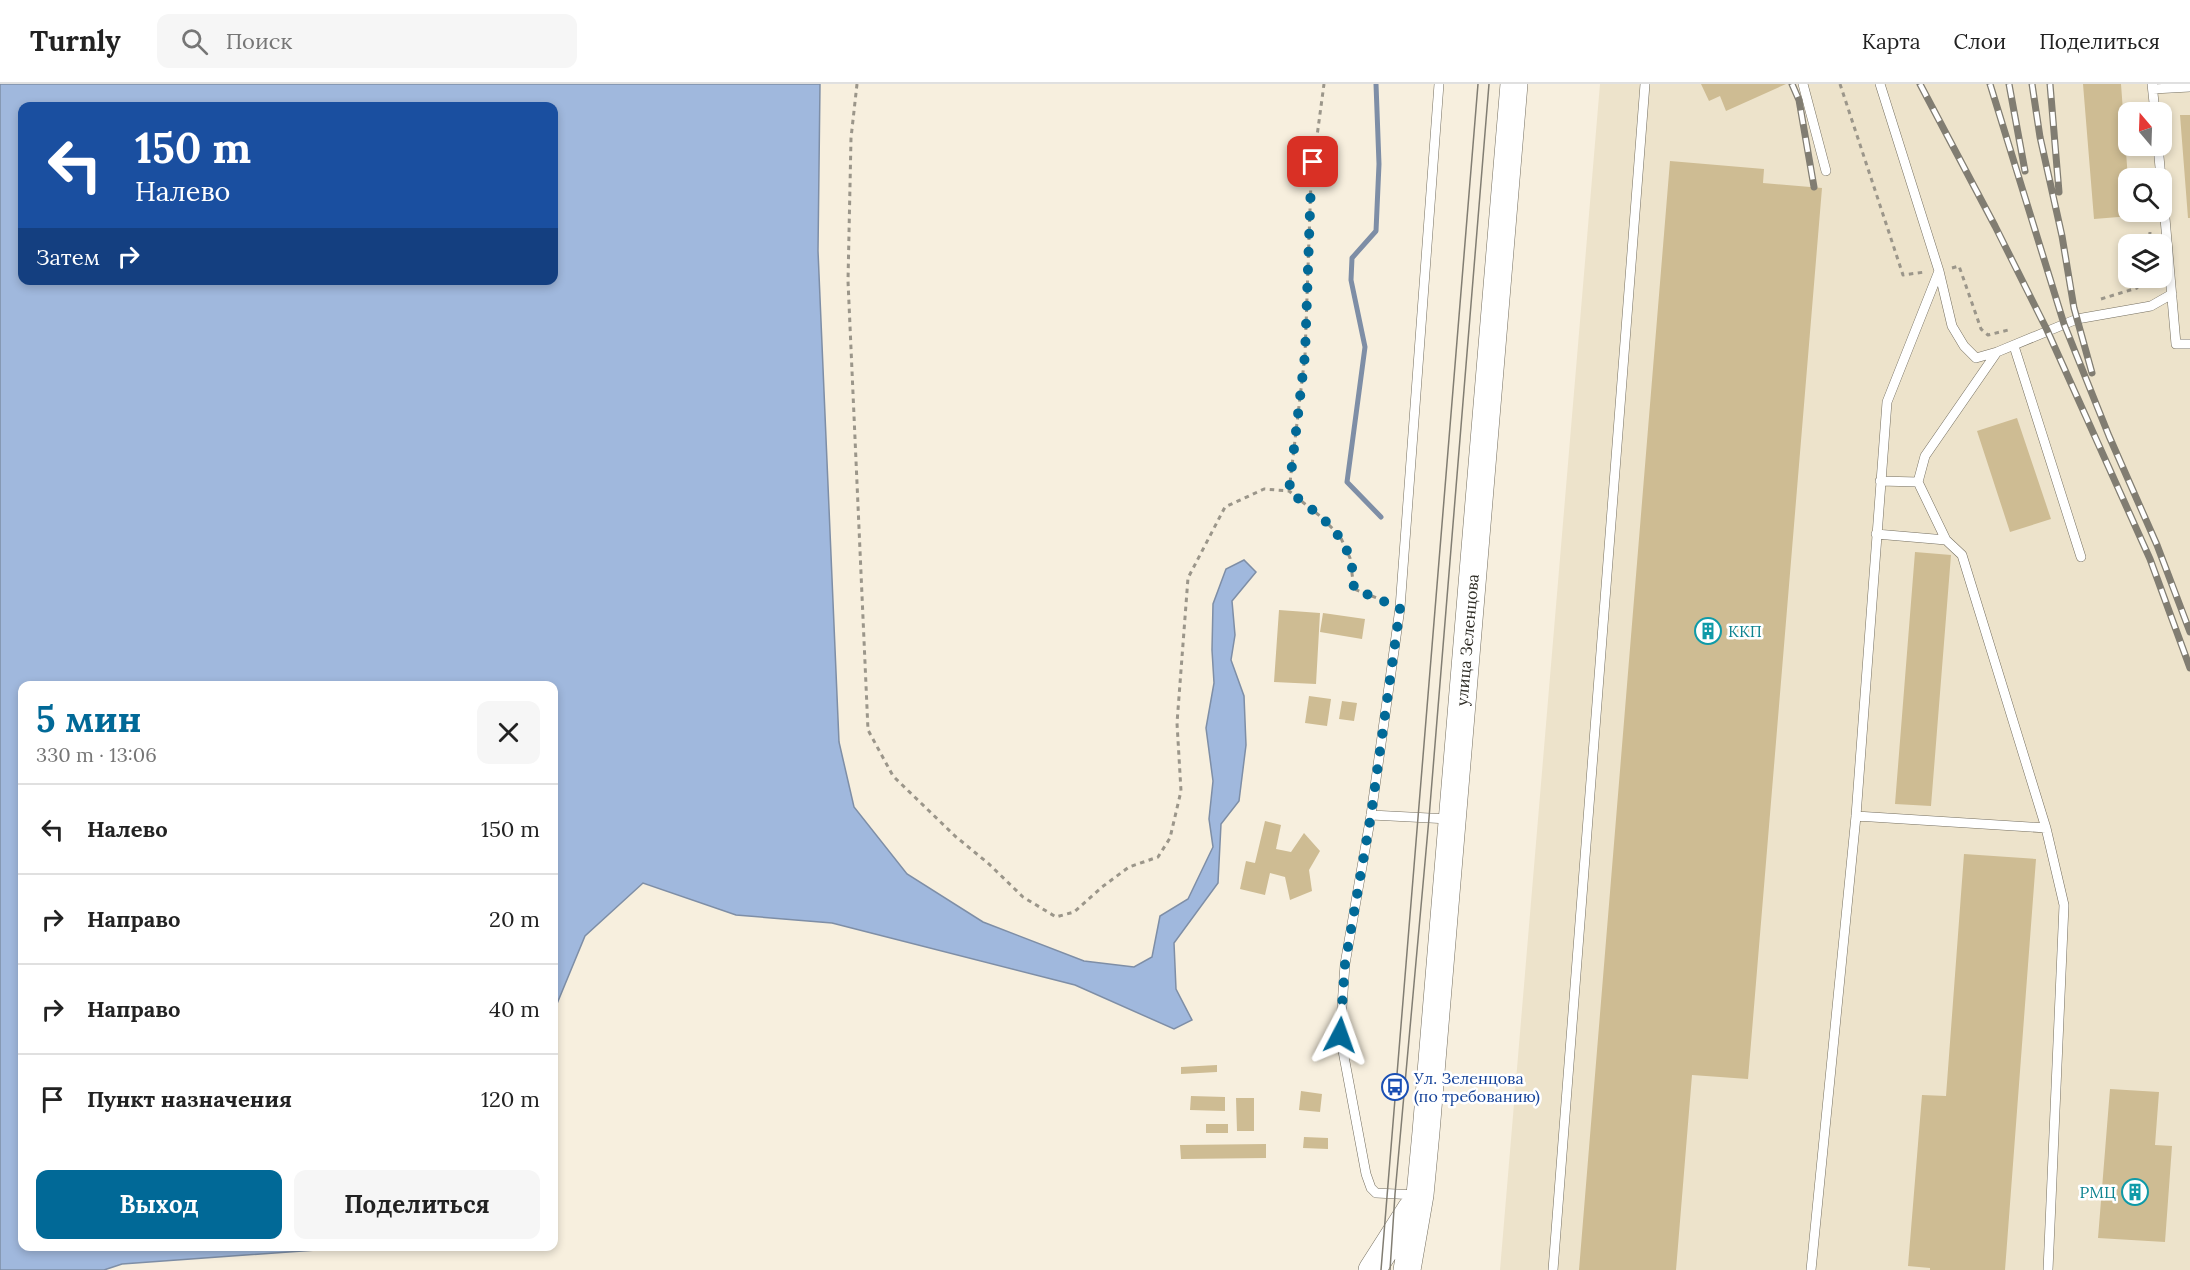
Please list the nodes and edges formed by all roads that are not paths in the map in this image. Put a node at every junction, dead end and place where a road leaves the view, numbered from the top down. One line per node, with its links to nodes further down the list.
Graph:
1 (1439, 84): 21 (lane)
2 (1514, 84): 23 (main road, улица Зеленцова)
3 (1645, 84): 29 (lane)
4 (1803, 84): 9 (lane)
5 (1880, 84): 11 (lane)
6 (2152, 86): 7 (lane); 8 (lane)
7 (2190, 87)
8 (2154, 102)
9 (1826, 171)
10 (2165, 222): 12 (lane)
11 (1939, 271): 15 (lane); 16 (lane)
12 (2172, 294): 13 (lane); 14 (lane)
13 (2190, 344)
14 (2013, 346): 15 (lane); 20 (lane)
15 (1997, 352): 17 (lane)
16 (1880, 481): 17 (lane); 18 (lane)
17 (1918, 482): 19 (lane)
18 (1876, 534): 19 (lane); 22 (lane)
19 (1946, 540): 24 (lane)
20 (2081, 557)
21 (1371, 815): 23 (lane); 25 (lane)
22 (1856, 816): 24 (lane); 30 (lane)
23 (1452, 819): 25 (main road, улица Зеленцова)
24 (2046, 828): 31 (lane)
25 (1420, 1196): 26 (main road, улица Зеленцова); 27 (main road, улица Зеленцова); 28 (main road)
26 (1372, 1270)
27 (1407, 1270)
28 (1420, 1270)
29 (1553, 1270)
30 (1811, 1270)
31 (2048, 1270)

